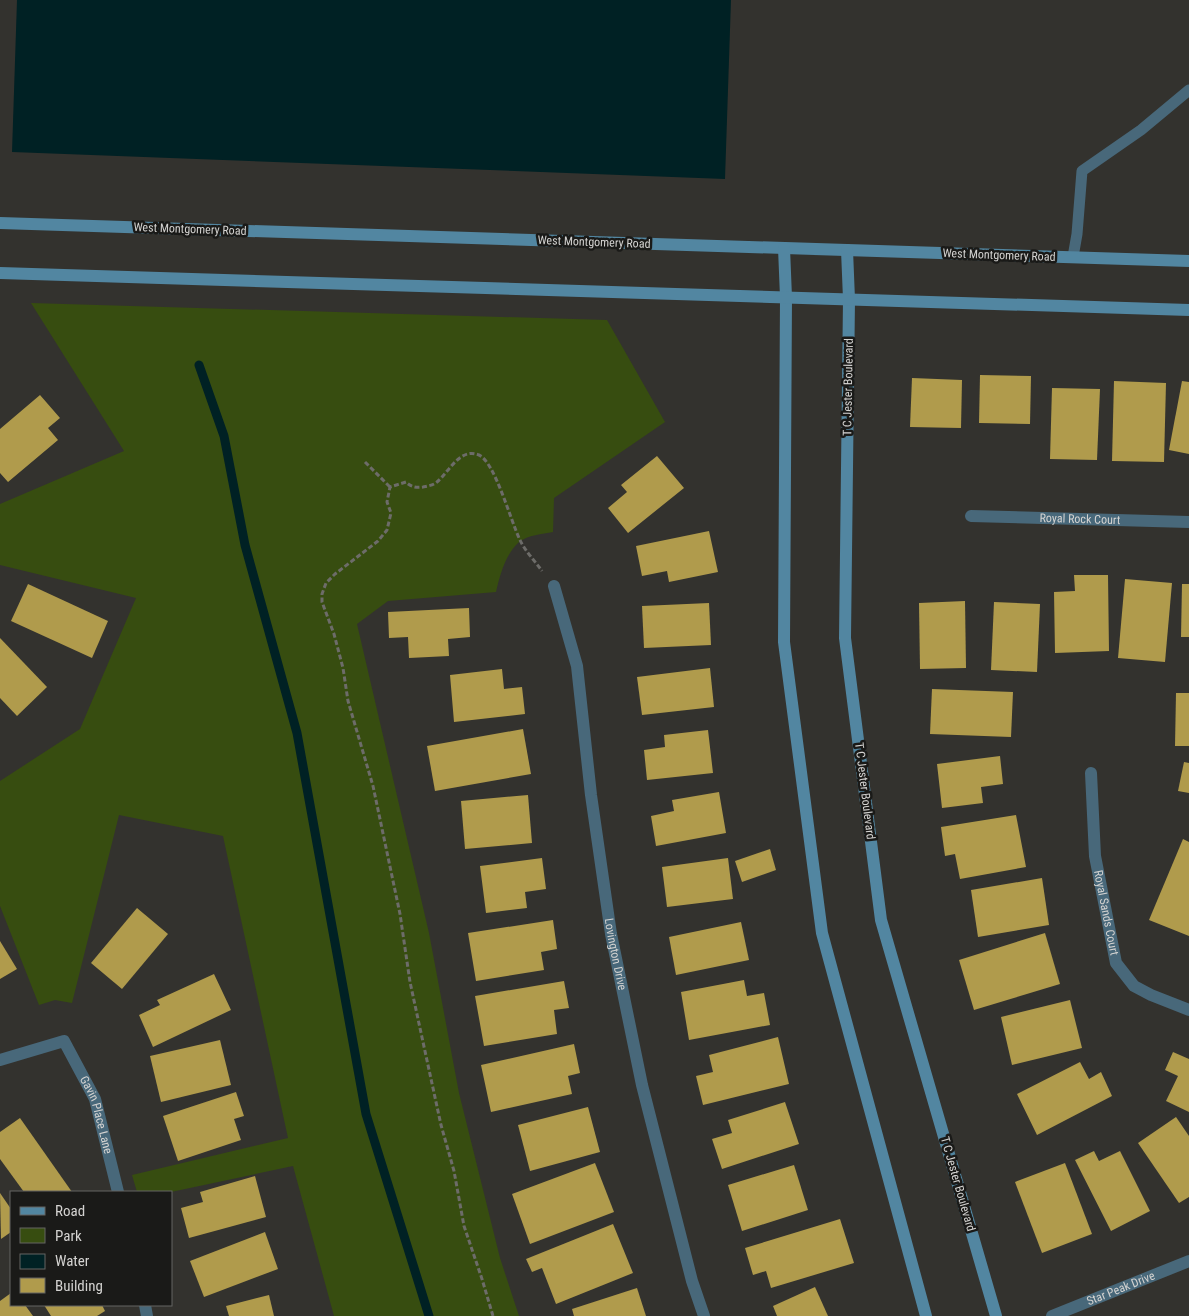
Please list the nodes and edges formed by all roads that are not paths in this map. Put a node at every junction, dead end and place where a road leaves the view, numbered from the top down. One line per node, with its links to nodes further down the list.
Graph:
1 (1189, 90): 5 (lane)
2 (0, 223): 3 (main road, West Montgomery Road)
3 (784, 248): 4 (main road, West Montgomery Road); 8 (main road)
4 (847, 250): 5 (main road, West Montgomery Road); 9 (main road, T C Jester Boulevard)
5 (1073, 257): 6 (main road, West Montgomery Road)
6 (1189, 261)
7 (0, 273): 8 (main road)
8 (786, 297): 9 (main road); 20 (main road)
9 (848, 300): 10 (main road); 21 (main road, T C Jester Boulevard)
10 (1189, 310)
11 (971, 516): 12 (street, Royal Rock Court)
12 (1189, 522)
13 (554, 586): 19 (street, Lovington Drive)
14 (1091, 774): 15 (street, Royal Sands Court)
15 (1189, 1010)
16 (0, 1060): 17 (street, Gavin Place Lane)
17 (118, 1191)
18 (1189, 1261): 22 (street, Star Peak Drive)
19 (704, 1316)
20 (926, 1316)
21 (996, 1316)
22 (1052, 1316)

